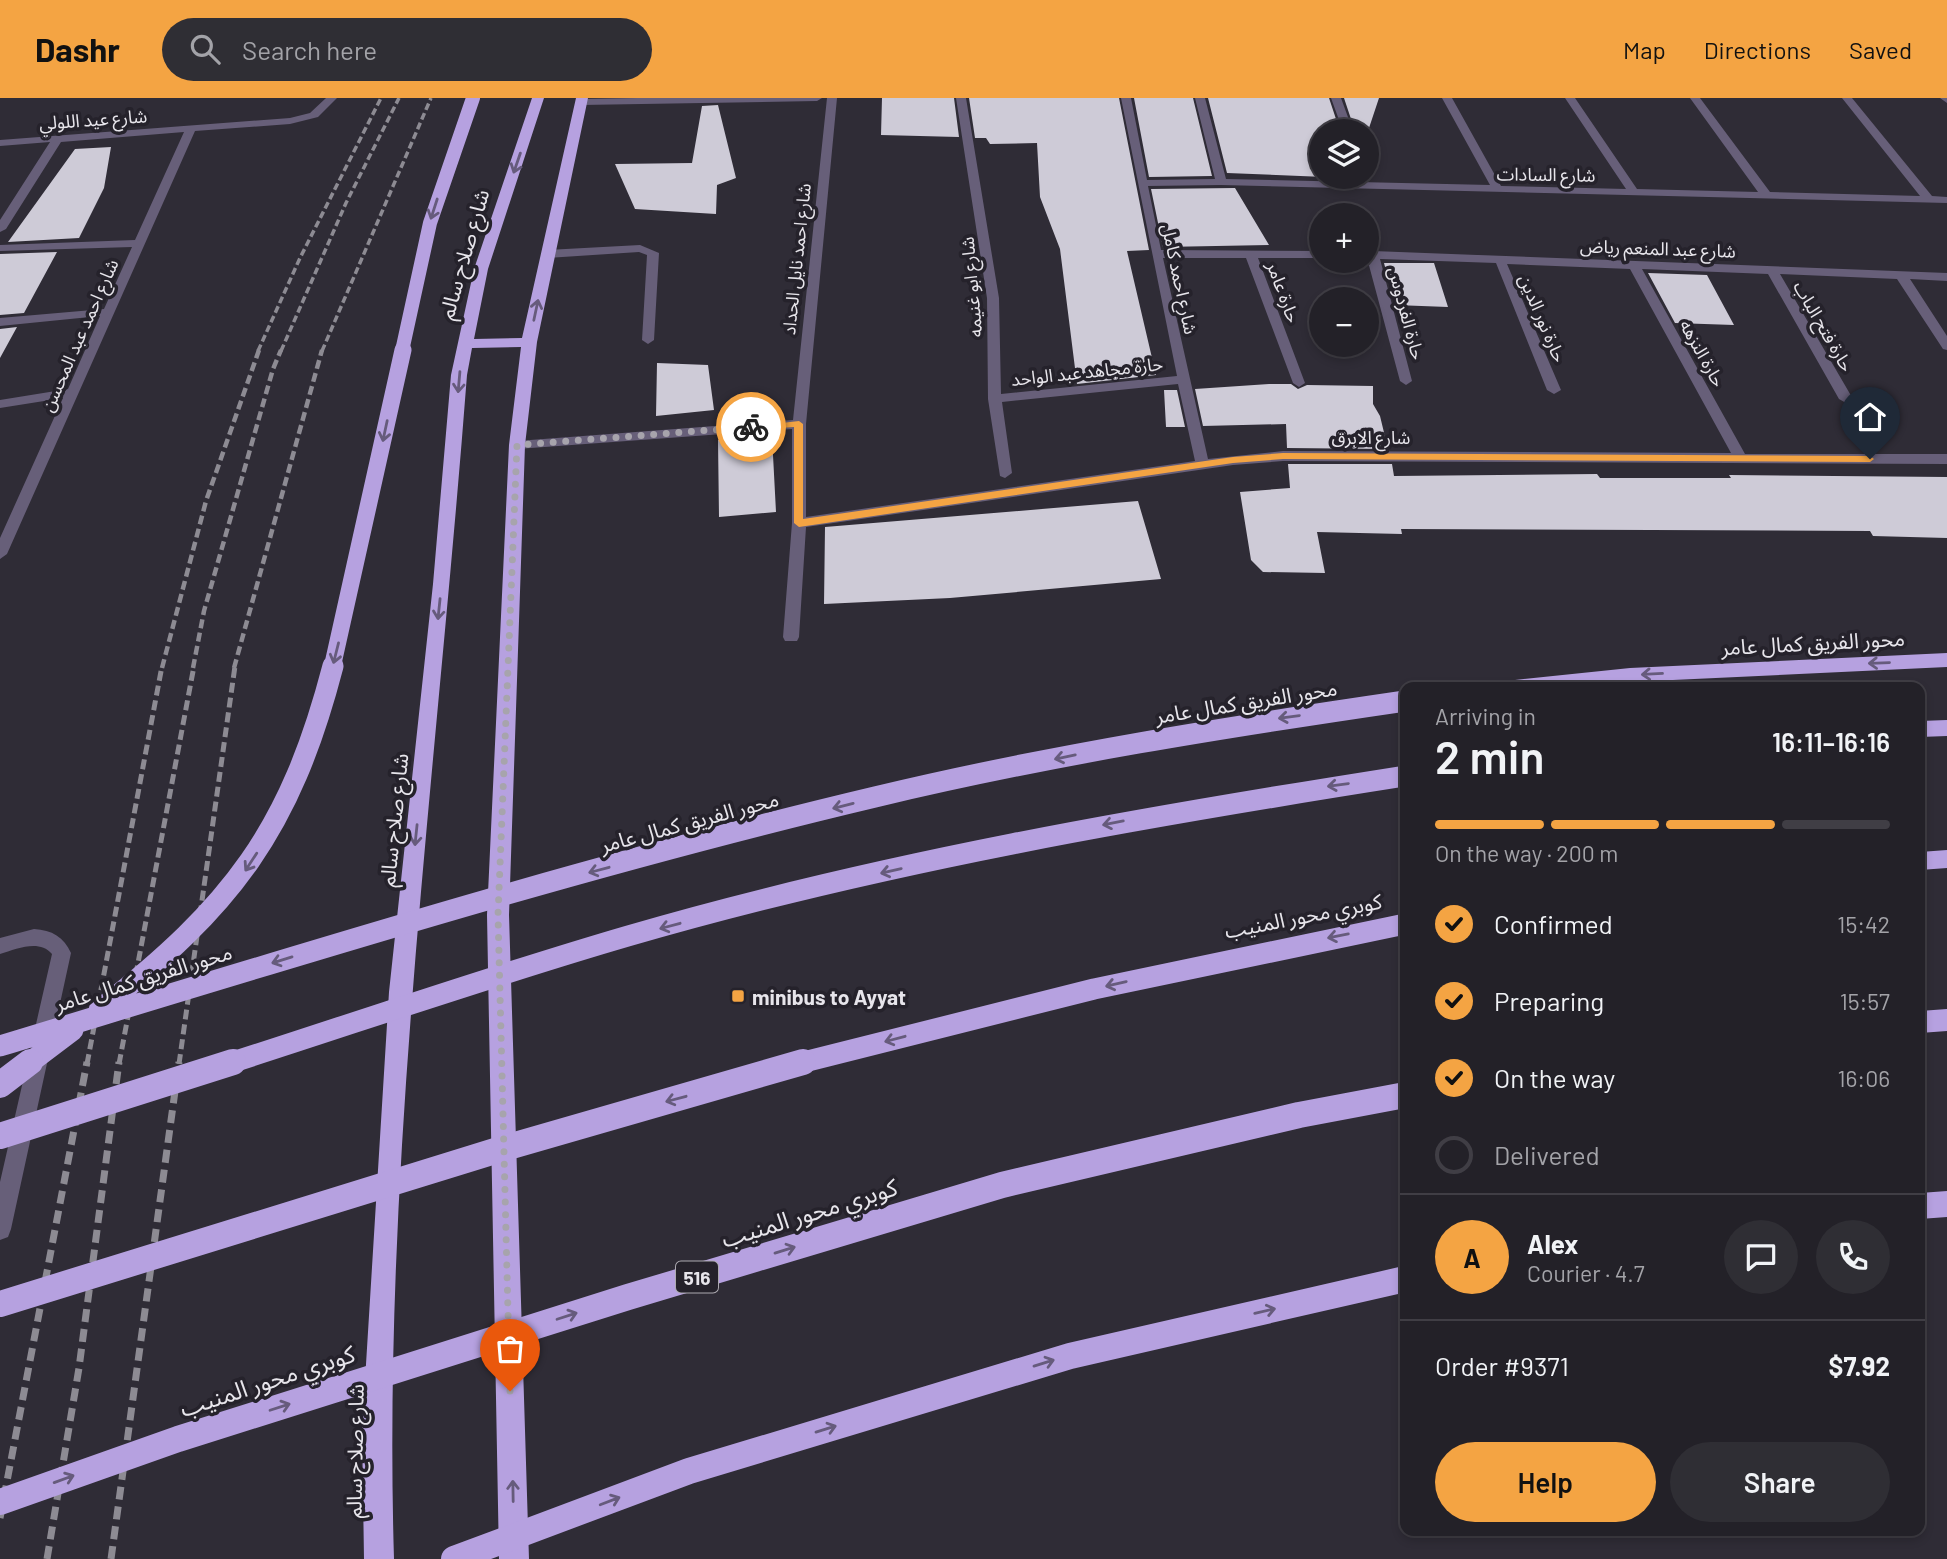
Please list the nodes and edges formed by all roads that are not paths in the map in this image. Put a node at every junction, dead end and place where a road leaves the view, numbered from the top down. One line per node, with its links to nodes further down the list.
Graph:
1 (332, 98): 16 (street, شارع عيد اللولي)
2 (473, 98): 78 (highway, one-way to 78, bridge)
3 (538, 98): 46 (highway, شارع صلاح سالم, one-way to 46)
4 (817, 98): 14 (street)
5 (832, 98): 56 (street, شارع احمد نايل الحداد)
6 (961, 98): 53 (street, شارع ابو غنيمه)
7 (1126, 98): 22 (street, شارع احمد كامل)
8 (1200, 98): 19 (street)
9 (1336, 98): 15 (street)
10 (1447, 98): 23 (street)
11 (1570, 98): 24 (street)
12 (1695, 98): 25 (street)
13 (1847, 98): 26 (street)
14 (582, 100): 32 (highway)
15 (1344, 119)
16 (190, 130): 17 (street, شارع عيد اللولي); 29 (street, شارع احمد عبد المحسن)
17 (57, 139): 18 (street, شارع عيد اللولي); 28 (street)
18 (0, 143)
19 (1221, 182): 20 (street, شارع السادات); 22 (street, شارع السادات)
20 (1309, 182)
21 (1379, 183): 23 (street, شارع السادات)
22 (1143, 184): 33 (street, شارع احمد كامل)
23 (1498, 190): 24 (street, شارع السادات)
24 (1634, 193): 25 (street, شارع السادات)
25 (1768, 196): 26 (street, شارع السادات)
26 (1928, 199): 27 (street, شارع السادات)
27 (1947, 200)
28 (0, 229)
29 (139, 243): 30 (street); 42 (street, شارع احمد عبد المحسن)
30 (0, 248)
31 (1250, 253): 33 (street); 34 (street); 50 (street, حارة عامر)
32 (548, 254): 44 (street); 45 (highway, one-way to 32)
33 (1156, 254): 48 (street, شارع احمد كامل)
34 (1309, 254)
35 (1379, 255): 36 (street, شارع عبد المنعم رياض)
36 (1500, 260): 37 (street, شارع عبد المنعم رياض); 51 (street, حارة نور الدين)
37 (1634, 265): 38 (street, شارع عبد المنعم رياض); 58 (street, حارة النزهه)
38 (1772, 270): 40 (street, شارع عبد المنعم رياض); 54 (street, حارة فتح الباب)
39 (1375, 273): 49 (street, حارة الفردوس)
40 (1901, 275): 41 (street, شارع عبد المنعم رياض); 47 (street)
41 (1947, 277)
42 (109, 312): 43 (street); 52 (street, شارع احمد عبد المحسن)
43 (0, 322)
44 (648, 340)
45 (529, 342): 46 (highway); 57 (highway)
46 (463, 344): 87 (highway, شارع صلاح سالم, one-way to 87)
47 (1947, 346)
48 (1183, 379): 53 (street, حارة مجاهد عبد الواحد); 60 (street, شارع احمد كامل)
49 (1406, 381)
50 (1299, 383)
51 (1555, 390)
52 (73, 392): 55 (street); 63 (street, شارع احمد عبد المحسن)
53 (995, 399): 61 (street, شارع ابو غنيمه)
54 (1846, 399)
55 (0, 404)
56 (799, 424): 57 (street); 62 (street, شارع احمد نايل الحداد)
57 (517, 445): 89 (highway, one-way to 57)
58 (1741, 459): 59 (street, شارع الابرق); 60 (street, شارع الابرق)
59 (1947, 459)
60 (1203, 466): 62 (street, شارع الابرق)
61 (1005, 473)
62 (799, 523): 64 (street, شارع احمد نايل الحداد)
63 (0, 554)
64 (791, 637)
65 (1947, 660): 66 (highway, محور الفريق كمال عامر, one-way to 66)
66 (1572, 682)
67 (1400, 702): 77 (highway, محور الفريق كمال عامر, one-way to 77, bridge)
68 (1947, 728): 69 (highway)
69 (1925, 729)
70 (1400, 777): 80 (highway, one-way to 80, bridge)
71 (1947, 859): 72 (highway)
72 (1925, 861)
73 (1400, 925): 85 (highway, كوبري محور المنيب, one-way to 85, bridge)
74 (0, 946): 83 (street)
75 (1947, 1020): 76 (highway)
76 (1925, 1022)
77 (0, 1046)
78 (0, 1085)
79 (1400, 1095): 86 (highway, كوبري محور المنيب / 516, one-way to 79, bridge)
80 (0, 1136)
81 (1947, 1204): 82 (highway)
82 (1925, 1206)
83 (0, 1229)
84 (1400, 1280): 88 (highway, one-way to 84, bridge)
85 (0, 1304)
86 (0, 1502)
87 (379, 1559)
88 (454, 1559)
89 (514, 1559)

